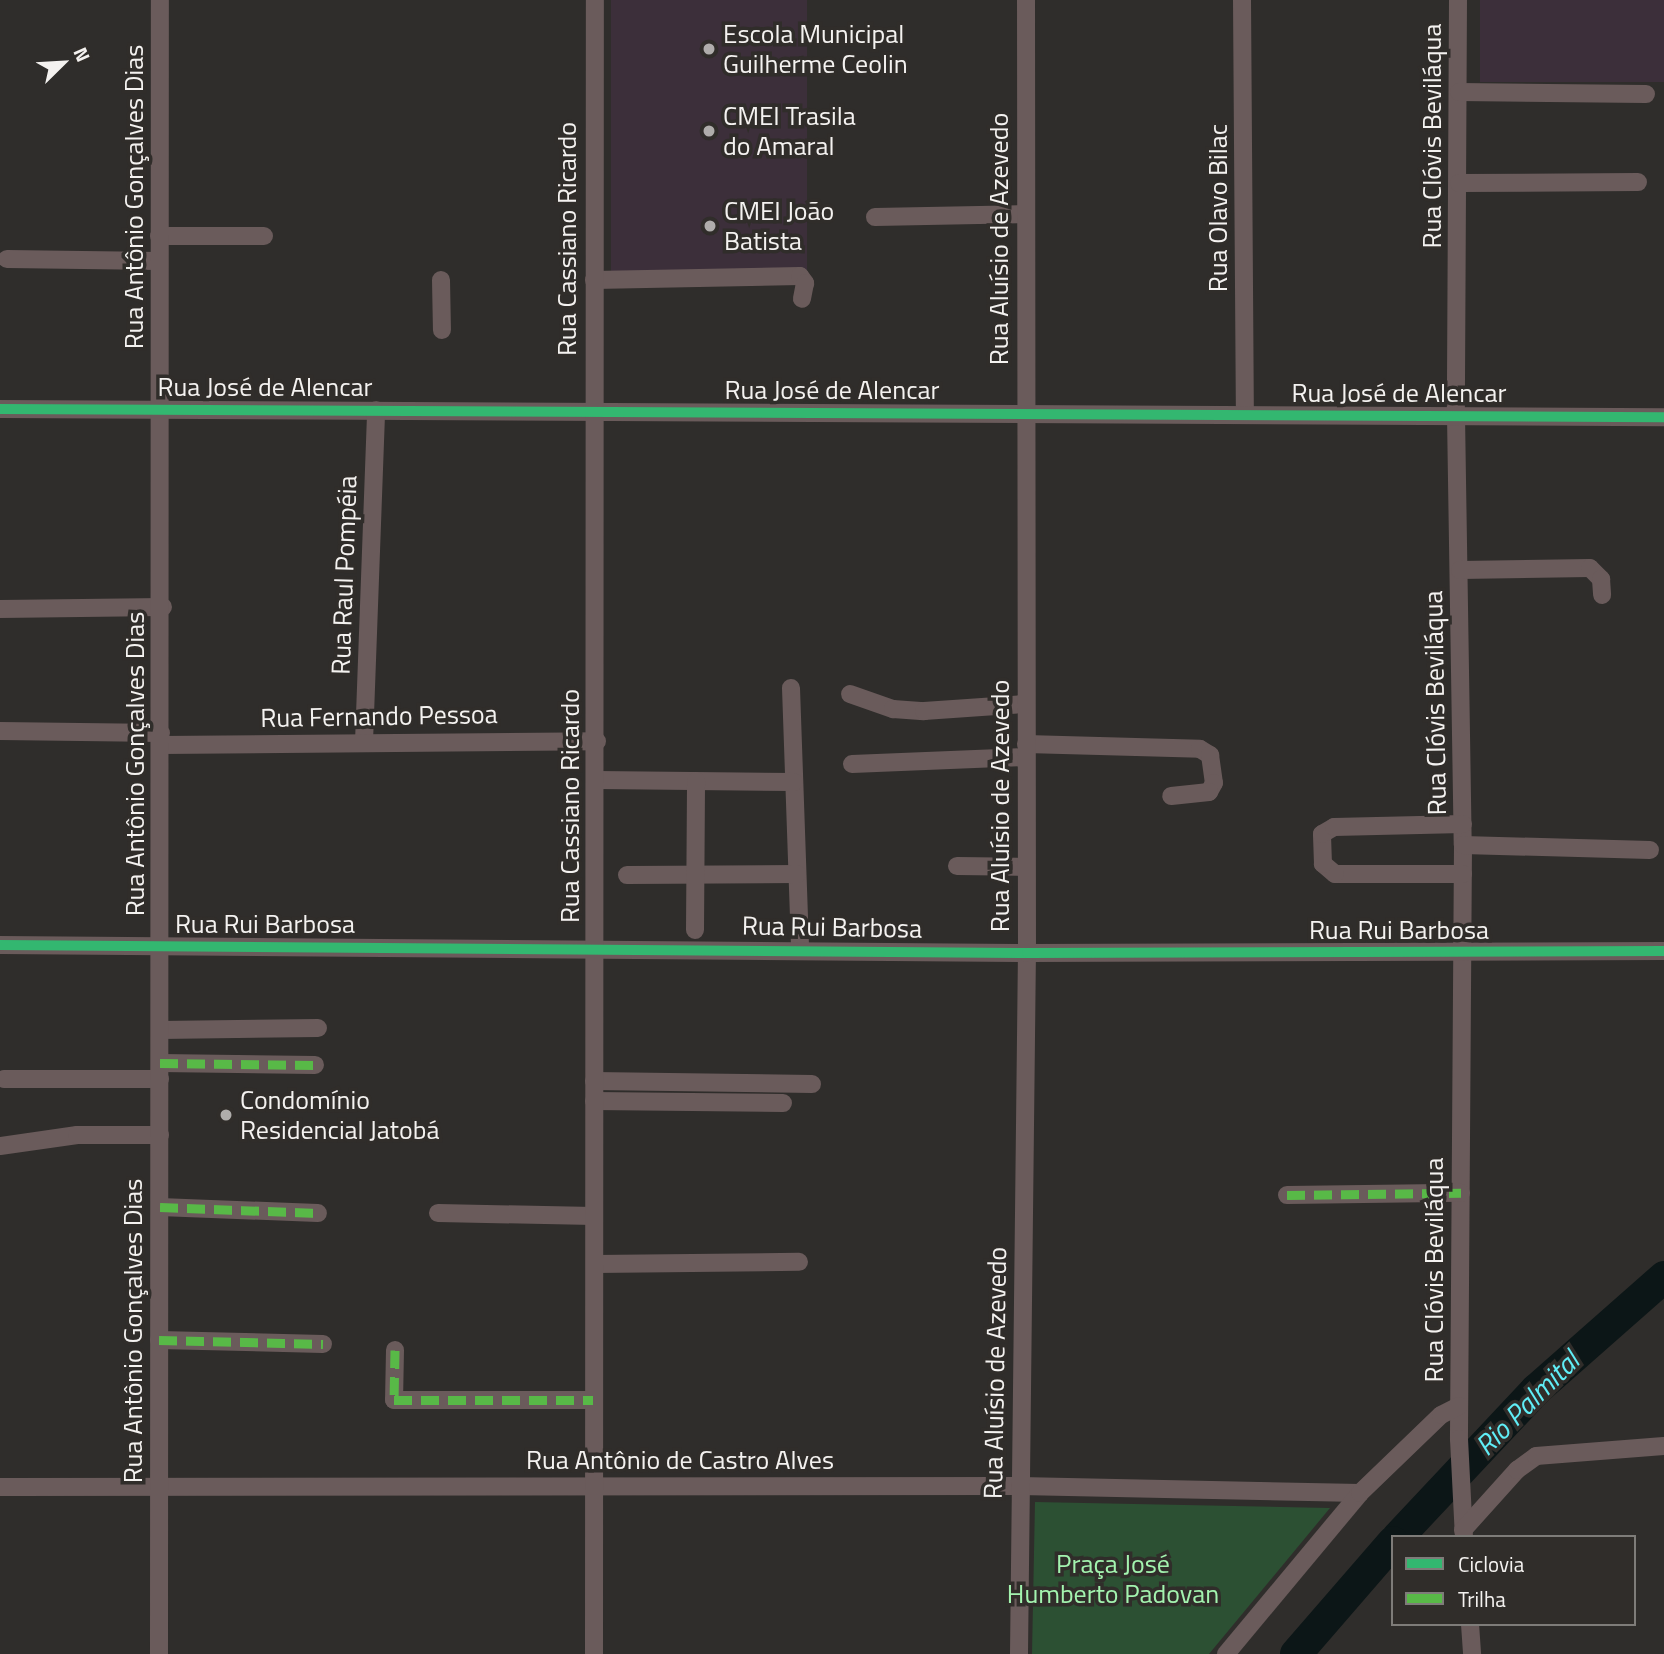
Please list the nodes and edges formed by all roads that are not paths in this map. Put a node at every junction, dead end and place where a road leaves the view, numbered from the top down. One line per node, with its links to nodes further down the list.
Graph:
1 (160, 0): 12 (street, Rua Antônio Gonçalves Dias)
2 (595, 0): 17 (street, Rua Cassiano Ricardo)
3 (1026, 0): 10 (street, Rua Aluísio de Azevedo)
4 (1242, 0): 25 (street, Rua Olavo Bilac)
5 (1458, 0): 6 (street, Rua Clóvis Beviláqua)
6 (1459, 92): 7 (street); 9 (street, Rua Clóvis Beviláqua)
7 (1646, 94)
8 (1638, 182): 9 (street)
9 (1459, 183): 26 (street, Rua Clóvis Beviláqua)
10 (1026, 214): 11 (street); 24 (street, Rua Aluísio de Azevedo)
11 (875, 216)
12 (159, 236): 13 (street); 15 (street, Rua Antônio Gonçalves Dias)
13 (264, 236)
14 (7, 259): 15 (street)
15 (159, 261): 21 (street, Rua Antônio Gonçalves Dias)
16 (440, 280): 19 (street)
17 (594, 280): 18 (street); 23 (street, Rua Cassiano Ricardo)
18 (802, 299)
19 (442, 330)
20 (0, 409): 21 (street, Rua José de Alencar)
21 (160, 410): 22 (street, Rua José de Alencar); 30 (street, Rua Antônio Gonçalves Dias)
22 (376, 411): 23 (street, Rua José de Alencar); 38 (street, Rua Raul Pompéia)
23 (592, 412): 24 (street, Rua José de Alencar); 37 (street, Rua Cassiano Ricardo)
24 (1026, 414): 25 (street, Rua José de Alencar); 34 (street, Rua Aluísio de Azevedo)
25 (1245, 415): 26 (street, Rua José de Alencar)
26 (1456, 416): 27 (street, Rua José de Alencar); 28 (street, Rua Clóvis Beviláqua)
27 (1664, 417)
28 (1460, 570): 29 (street); 45 (street, Rua Clóvis Beviláqua)
29 (1602, 595)
30 (163, 607): 31 (street); 36 (street, Rua Antônio Gonçalves Dias)
31 (0, 609)
32 (791, 688): 43 (street)
33 (849, 694): 34 (street)
34 (1025, 704): 39 (street, Rua Aluísio de Azevedo)
35 (0, 731): 36 (street, Rua Fernando Pessoa)
36 (161, 739): 38 (street, Rua Fernando Pessoa); 56 (street, Rua Antônio Gonçalves Dias)
37 (597, 741): 38 (street, Rua Fernando Pessoa); 41 (street, Rua Cassiano Ricardo)
38 (364, 742)
39 (1026, 750): 40 (street); 44 (street); 49 (street, Rua Aluísio de Azevedo)
40 (852, 764)
41 (597, 780): 42 (street); 57 (street, Rua Cassiano Ricardo)
42 (696, 781): 43 (street); 53 (street)
43 (794, 782): 50 (street)
44 (1171, 796)
45 (1463, 824): 46 (street, Rua Clóvis Beviláqua); 51 (street)
46 (1463, 845): 47 (street); 51 (street, Rua Clóvis Beviláqua)
47 (1650, 850)
48 (957, 866): 49 (street)
49 (1026, 867): 60 (street, Rua Aluísio de Azevedo)
50 (797, 874): 53 (street); 58 (street)
51 (1463, 874): 61 (street, Rua Clóvis Beviláqua)
52 (627, 875): 53 (street)
53 (696, 875): 54 (street)
54 (695, 930)
55 (0, 945): 56 (street, Rua Rui Barbosa)
56 (160, 947): 57 (street, Rua Rui Barbosa); 63 (street, Rua Antônio Gonçalves Dias)
57 (596, 947): 58 (street, Rua Rui Barbosa); 67 (street, Rua Cassiano Ricardo)
58 (800, 950): 60 (street, Rua Rui Barbosa)
59 (1664, 951): 61 (street, Rua Rui Barbosa)
60 (1027, 953): 61 (street, Rua Rui Barbosa); 91 (street, Rua Aluísio de Azevedo)
61 (1462, 953): 73 (street, Rua Clóvis Beviláqua)
62 (318, 1028): 63 (street)
63 (160, 1030): 65 (street, Rua Antônio Gonçalves Dias)
64 (315, 1065): 65 (street)
65 (160, 1071): 66 (street); 71 (street, Rua Antônio Gonçalves Dias)
66 (4, 1079)
67 (594, 1081): 68 (street); 69 (street, Rua Cassiano Ricardo)
68 (812, 1084)
69 (594, 1101): 70 (street); 78 (street, Rua Cassiano Ricardo)
70 (783, 1104)
71 (160, 1135): 72 (street); 75 (street, Rua Antônio Gonçalves Dias)
72 (0, 1146)
73 (1461, 1193): 74 (street); 84 (street, Rua Clóvis Beviláqua)
74 (1287, 1195)
75 (160, 1208): 76 (street); 81 (street, Rua Antônio Gonçalves Dias)
76 (318, 1213)
77 (438, 1213): 78 (street)
78 (594, 1216): 80 (street, Rua Cassiano Ricardo)
79 (799, 1262): 80 (street)
80 (595, 1264): 85 (street, Rua Cassiano Ricardo)
81 (159, 1340): 82 (street); 93 (street, Rua Antônio Gonçalves Dias)
82 (323, 1344)
83 (396, 1350): 85 (street)
84 (1460, 1359): 86 (street, Rua Clóvis Beviláqua); 87 (street)
85 (593, 1400): 90 (street, Rua Cassiano Ricardo)
86 (1459, 1406): 87 (street); 95 (street, Rua Clóvis Beviláqua)
87 (1441, 1415): 94 (street)
88 (1664, 1446): 89 (street); 95 (street)
89 (1664, 1452)
90 (593, 1485): 91 (street, Rua Antônio de Castro Alves); 93 (street, Rua Antônio de Castro Alves); 98 (street, Rua Cassiano Ricardo)
91 (1020, 1486): 94 (street, Rua Antônio de Castro Alves); 99 (street, Rua Aluísio de Azevedo)
92 (0, 1487): 93 (street, Rua Antônio de Castro Alves)
93 (159, 1487): 97 (street, Rua Antônio Gonçalves Dias)
94 (1360, 1493): 100 (street)
95 (1463, 1533)
96 (1470, 1626): 101 (street)
97 (159, 1654)
98 (594, 1654)
99 (1019, 1654)
100 (1226, 1654)
101 (1472, 1654)

